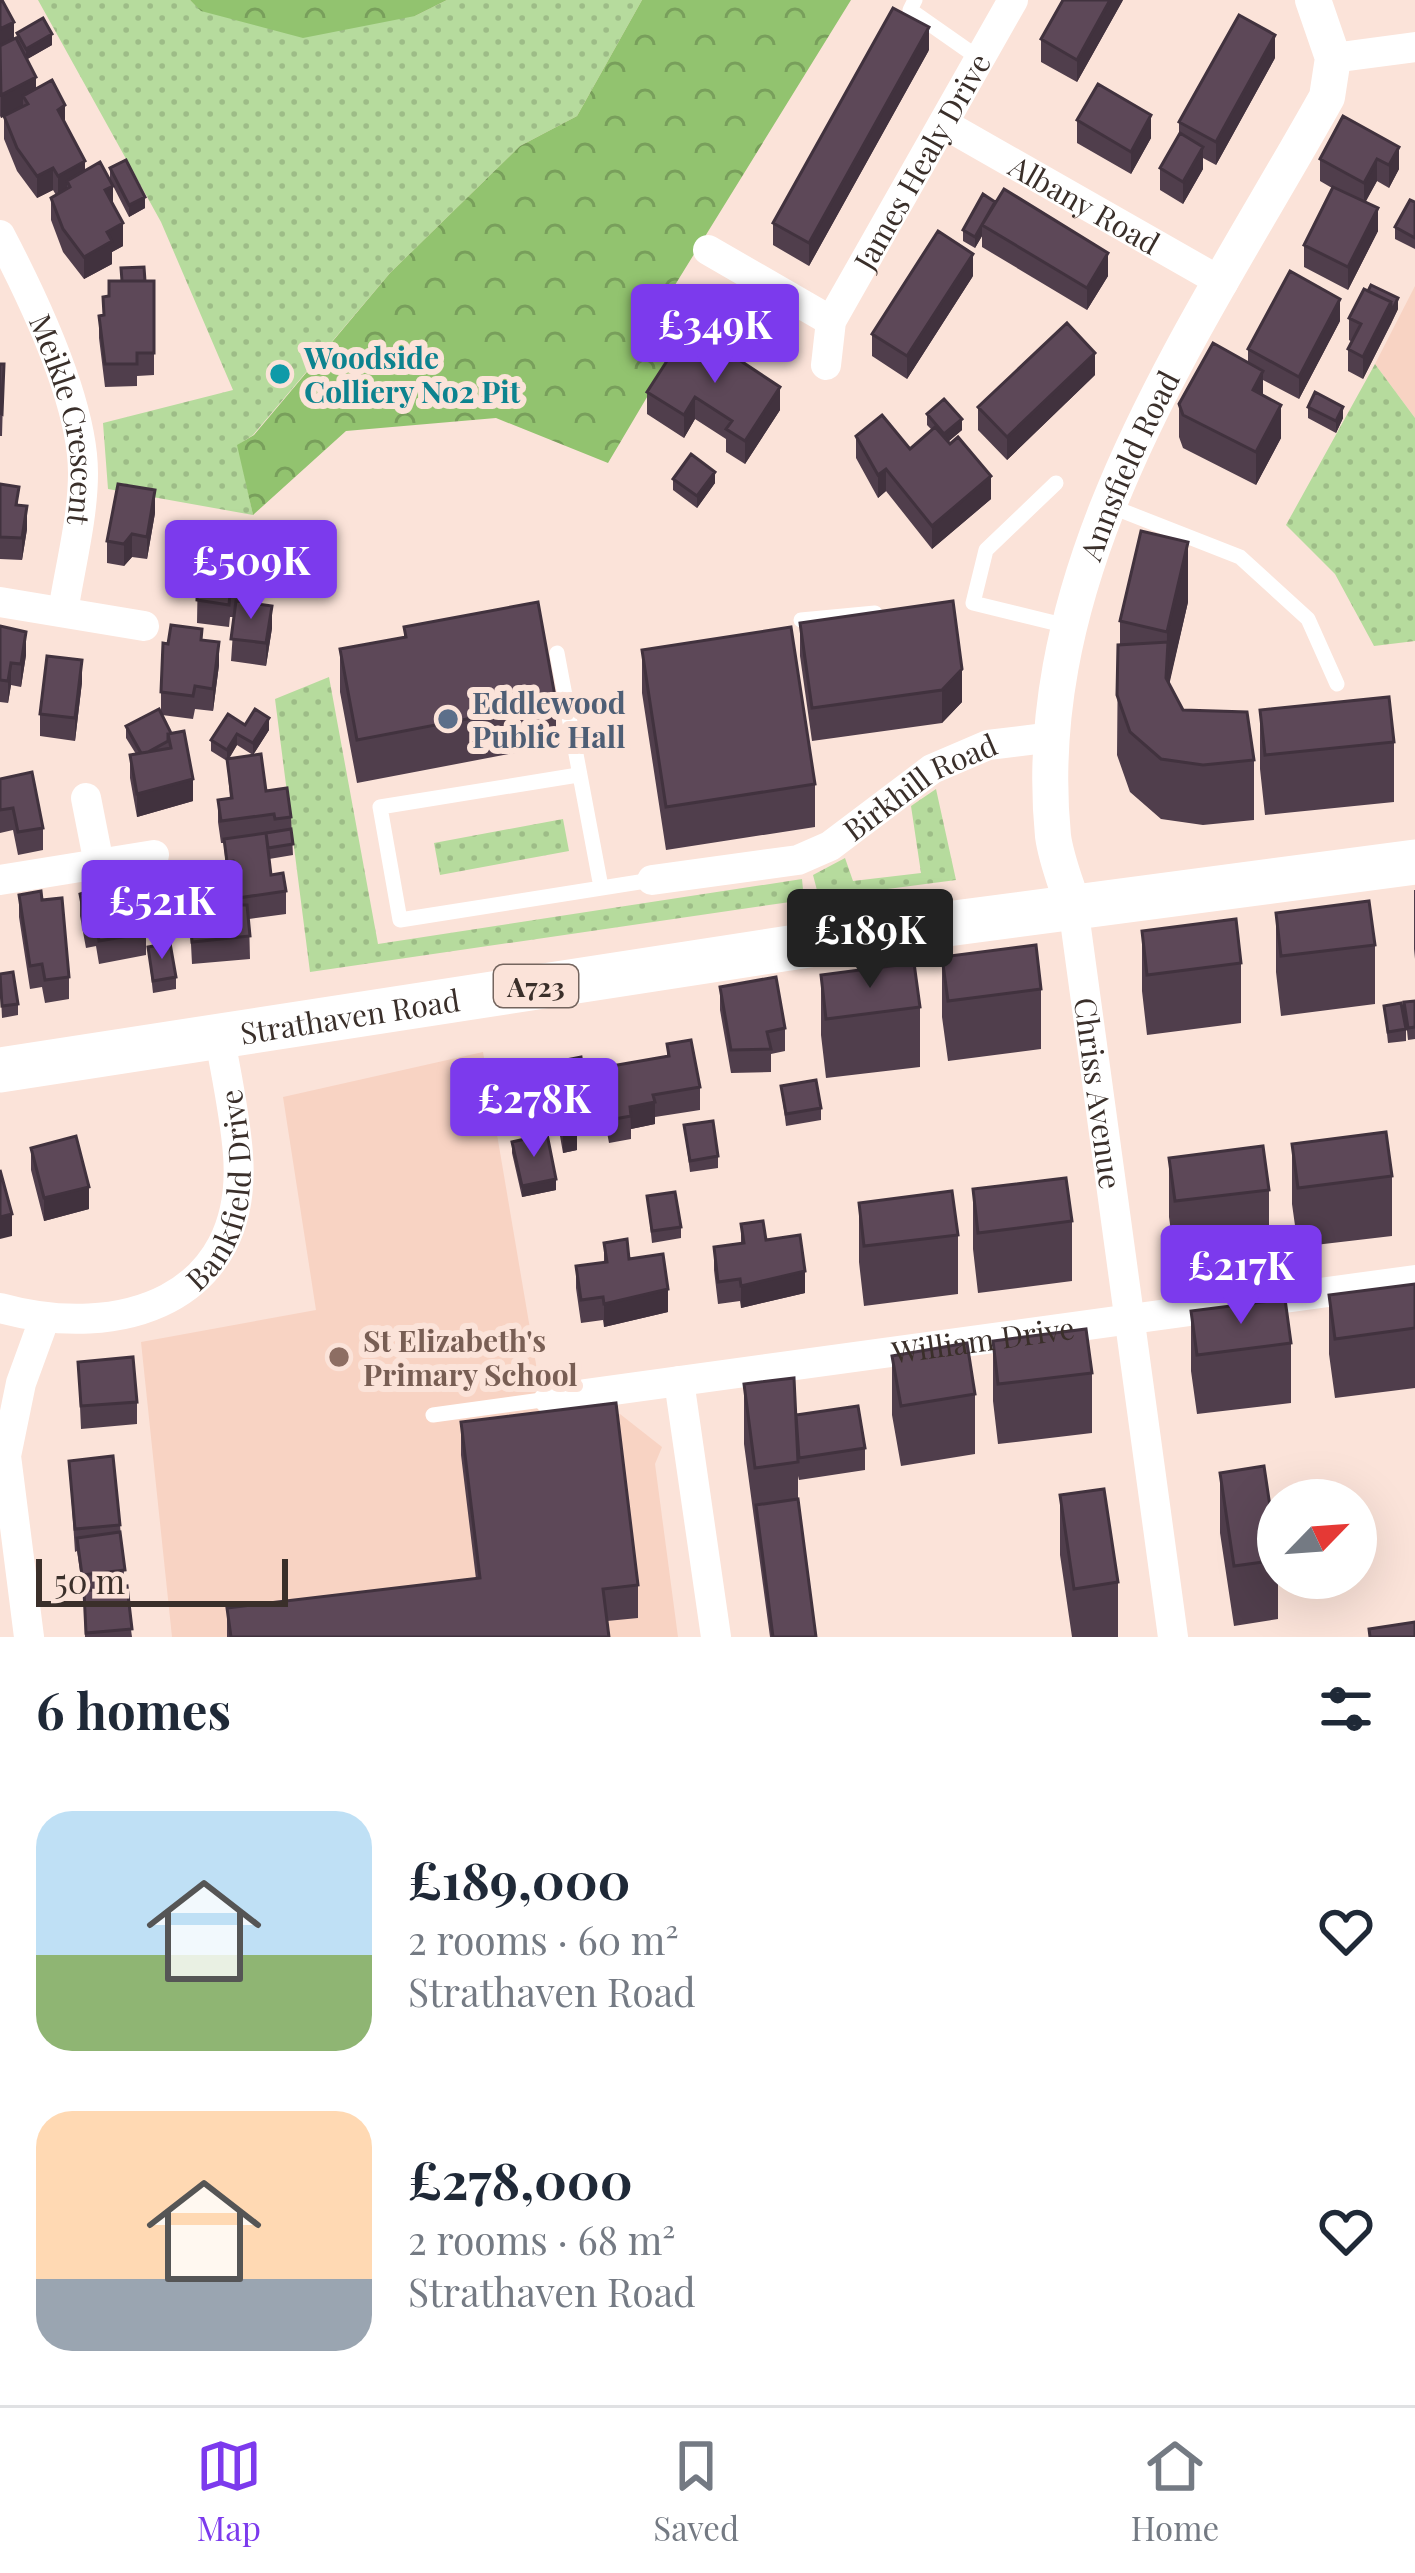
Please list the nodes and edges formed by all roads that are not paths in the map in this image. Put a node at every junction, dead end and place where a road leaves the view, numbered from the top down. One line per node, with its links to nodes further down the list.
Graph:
1 (916, 0): 6 (lane)
2 (1013, 0): 6 (street, James Healy Drive)
3 (1313, 0): 5 (street)
4 (1415, 46): 5 (street)
5 (1333, 58): 10 (street, Annsfield Road)
6 (980, 59): 7 (street, James Healy Drive)
7 (944, 124): 10 (street, Albany Road); 11 (street, James Healy Drive)
8 (0, 236): 19 (street, Meikle Crescent)
9 (708, 250): 11 (street)
10 (1223, 283): 14 (street, Annsfield Road)
11 (831, 321): 12 (street, James Healy Drive)
12 (826, 365)
13 (1056, 483): 16 (lane)
14 (1110, 506): 22 (street, Annsfield Road); 24 (lane)
15 (0, 602): 19 (street)
16 (973, 603): 17 (lane); 22 (lane)
17 (952, 605)
18 (887, 611): 20 (lane)
19 (64, 612): 21 (street)
20 (800, 620)
21 (144, 626)
22 (1067, 626): 25 (street, Annsfield Road)
23 (556, 653): 26 (lane)
24 (1337, 685)
25 (1053, 737): 32 (street, Birkhill Road); 34 (street, Annsfield Road)
26 (578, 775): 33 (lane); 33 (lane)
27 (86, 798): 30 (street)
28 (154, 855): 30 (street)
29 (1415, 862): 34 (main road, Strathaven Road / A723)
30 (99, 864): 31 (street)
31 (0, 880)
32 (652, 880): 33 (lane)
33 (601, 887)
34 (1072, 906): 35 (main road, Strathaven Road / A723); 40 (street, Chriss Avenue)
35 (219, 1034): 36 (main road, Strathaven Road / A723); 39 (street, Bankfield Drive)
36 (0, 1070)
37 (1415, 1280): 40 (street, William Drive)
38 (0, 1308): 39 (street, Bankfield Drive)
39 (44, 1320): 44 (street)
40 (1129, 1320): 41 (street, William Drive); 46 (street, Chriss Avenue)
41 (679, 1381): 42 (street, William Drive); 45 (street)
42 (549, 1399): 43 (lane)
43 (433, 1415)
44 (29, 1637)
45 (716, 1637)
46 (1173, 1637)

